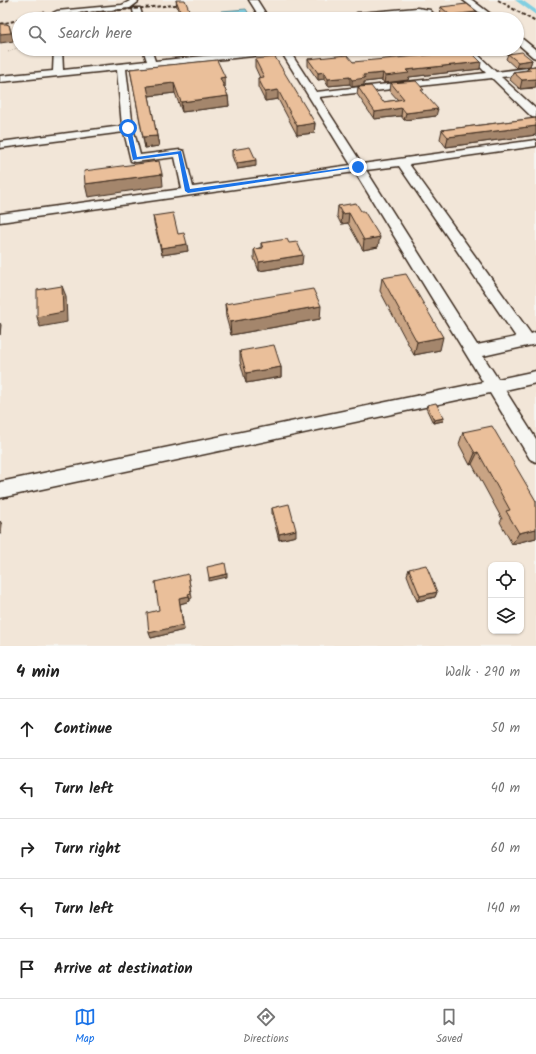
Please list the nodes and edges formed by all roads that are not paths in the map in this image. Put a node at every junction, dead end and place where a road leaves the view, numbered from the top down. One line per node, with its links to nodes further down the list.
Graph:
1 (134, 0): 4 (lane)
2 (254, 0): 5 (lane)
3 (468, 0): 8 (lane)
4 (68, 12)
5 (261, 12)
6 (394, 12): 7 (lane)
7 (427, 12)
8 (483, 12)
9 (524, 45): 10 (lane)
10 (536, 55)
11 (58, 56): 19 (lane)
12 (149, 56): 16 (lane)
13 (225, 56): 16 (lane)
14 (292, 56): 22 (lane)
15 (474, 56): 20 (lane)
16 (152, 64): 17 (lane)
17 (121, 67): 19 (lane); 24 (lane)
18 (536, 70): 20 (lane)
19 (58, 74): 21 (lane)
20 (494, 75): 22 (lane); 23 (lane)
21 (0, 79)
22 (312, 95): 28 (lane)
23 (536, 115)
24 (128, 128): 26 (lane); 29 (lane)
25 (536, 143): 27 (lane)
26 (0, 145)
27 (401, 161): 28 (lane); 31 (lane)
28 (358, 167): 29 (lane); 32 (lane)
29 (188, 191): 30 (lane)
30 (0, 218)
31 (532, 339): 32 (lane)
32 (473, 352): 34 (lane)
33 (536, 378): 34 (lane)
34 (494, 386): 35 (lane); 36 (lane)
35 (536, 454)
36 (0, 490)

